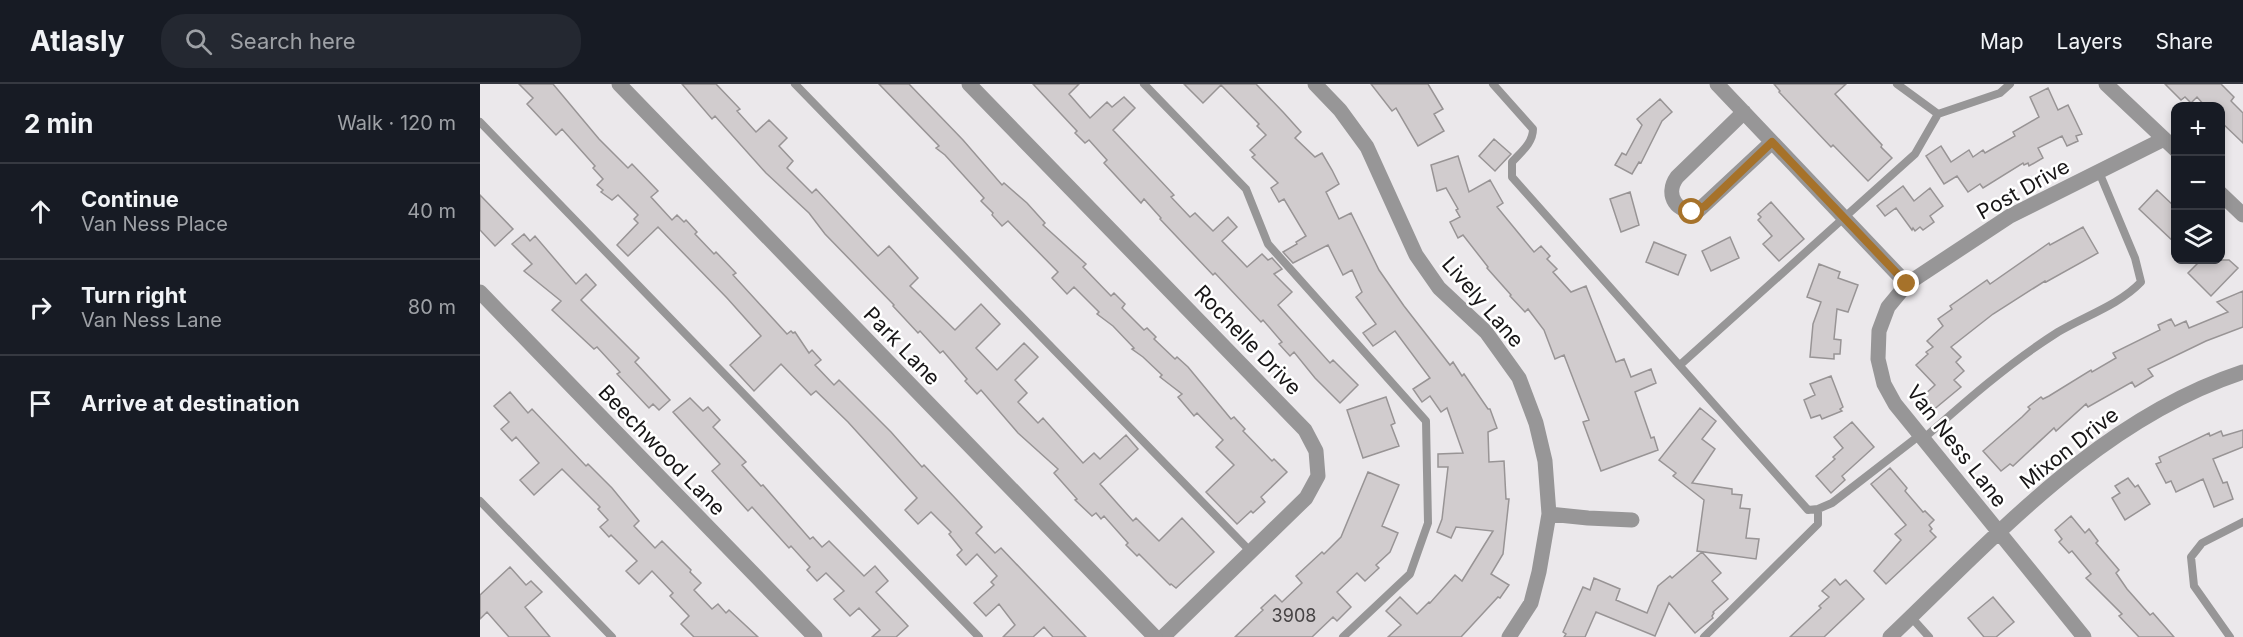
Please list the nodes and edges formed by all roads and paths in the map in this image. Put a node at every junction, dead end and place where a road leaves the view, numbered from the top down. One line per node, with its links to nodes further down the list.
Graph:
1 (619, 84): 36 (street, Park Lane)
2 (795, 84): 31 (lane)
3 (969, 84): 31 (street, Rochelle Drive)
4 (1144, 84): 38 (lane)
5 (1315, 84): 27 (street, Lively Lane)
6 (1493, 84): 22 (lane)
7 (1717, 84): 11 (street)
8 (1897, 84): 12 (lane)
9 (2010, 84): 12 (lane)
10 (2106, 84): 15 (street)
11 (1744, 112): 14 (street); 14 (street)
12 (1938, 114): 19 (lane)
13 (480, 122): 35 (lane)
14 (1772, 142): 19 (street)
15 (2170, 145): 16 (street, Post Drive)
16 (2099, 172): 20 (street, Post Drive); 24 (lane)
17 (2225, 198): 18 (street)
18 (2243, 215)
19 (1845, 218): 20 (street); 22 (lane)
20 (1907, 284): 24 (street, Van Ness Lane)
21 (480, 292): 34 (street, Beechwood Lane)
22 (1680, 365): 26 (lane)
23 (2243, 372): 30 (street, Mixon Drive)
24 (1921, 437): 26 (lane); 30 (street, Van Ness Lane)
25 (480, 501): 33 (lane)
26 (1818, 509): 40 (lane)
27 (1549, 514): 28 (street); 39 (street, Lively Lane)
28 (1632, 519)
29 (2243, 522): 44 (lane)
30 (1999, 533): 32 (street, Mixon Drive); 43 (street, Van Ness Lane)
31 (1251, 552): 37 (street, Rochelle Drive)
32 (1911, 616): 41 (street, Mixon Drive); 42 (lane)
33 (612, 637)
34 (814, 637)
35 (980, 637)
36 (1155, 637)
37 (1163, 637)
38 (1344, 637)
39 (1509, 637)
40 (1704, 637)
41 (1890, 637)
42 (1929, 637)
43 (2084, 637)
44 (2230, 637)

